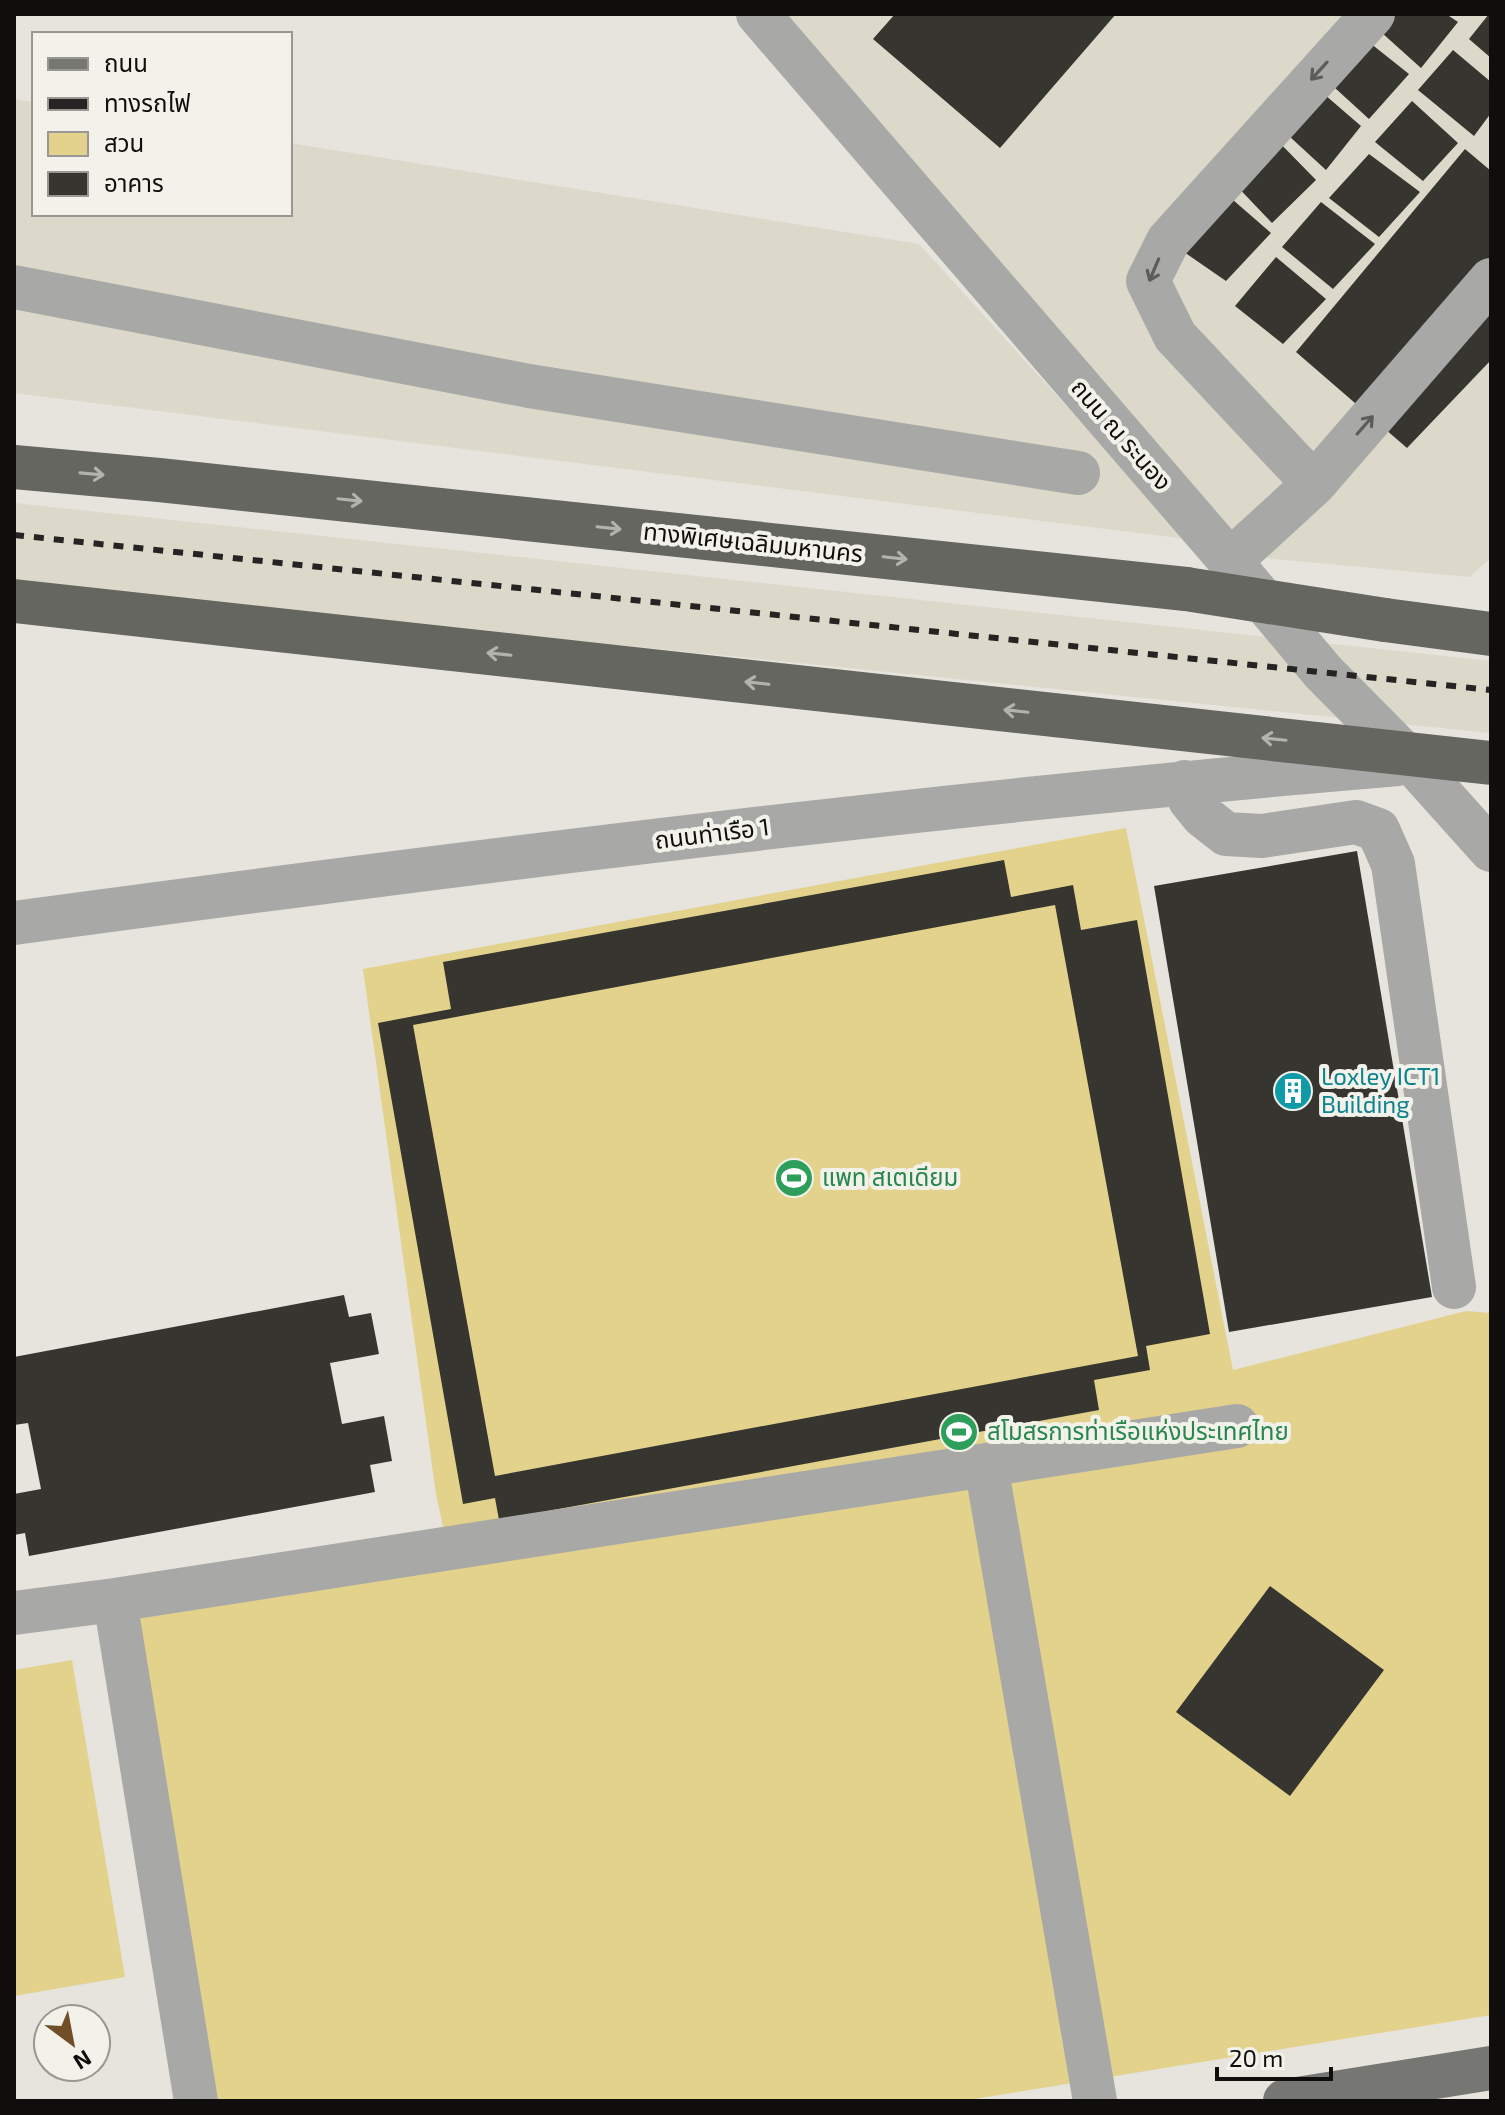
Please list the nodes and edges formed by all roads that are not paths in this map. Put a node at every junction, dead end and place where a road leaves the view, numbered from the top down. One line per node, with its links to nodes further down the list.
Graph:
1 (758, 14): 8 (street, ถนน ณ ระนอง)
2 (1373, 14): 7 (street, one-way to 7)
3 (1491, 280): 7 (street, one-way to 3)
4 (14, 287): 6 (street)
5 (14, 467): 10 (highway, ทางพิเศษเฉลิมมหานคร, one-way to 10, bridge)
6 (1078, 473)
7 (1314, 484): 8 (street)
8 (1230, 561): 13 (street, ถนน ณ ระนอง)
9 (14, 601): 14 (highway, one-way to 9, bridge)
10 (1385, 620): 11 (highway); 12 (highway, ทางพิเศษเฉลิมมหานคร)
11 (1491, 626)
12 (1491, 634)
13 (1413, 763): 15 (street, ถนนท่าเรือ 1); 16 (street, ถนน ณ ระนอง)
14 (1491, 763)
15 (1185, 782): 17 (street, ถนนท่าเรือ 1); 18 (street)
16 (1491, 850)
17 (14, 923)
18 (1454, 1287)
19 (1237, 1426): 20 (street)
20 (986, 1465): 21 (street); 25 (street)
21 (115, 1600): 22 (street); 24 (street)
22 (14, 1613)
23 (1491, 2068): 26 (main road)
24 (196, 2101)
25 (1095, 2101)
26 (1285, 2101)

